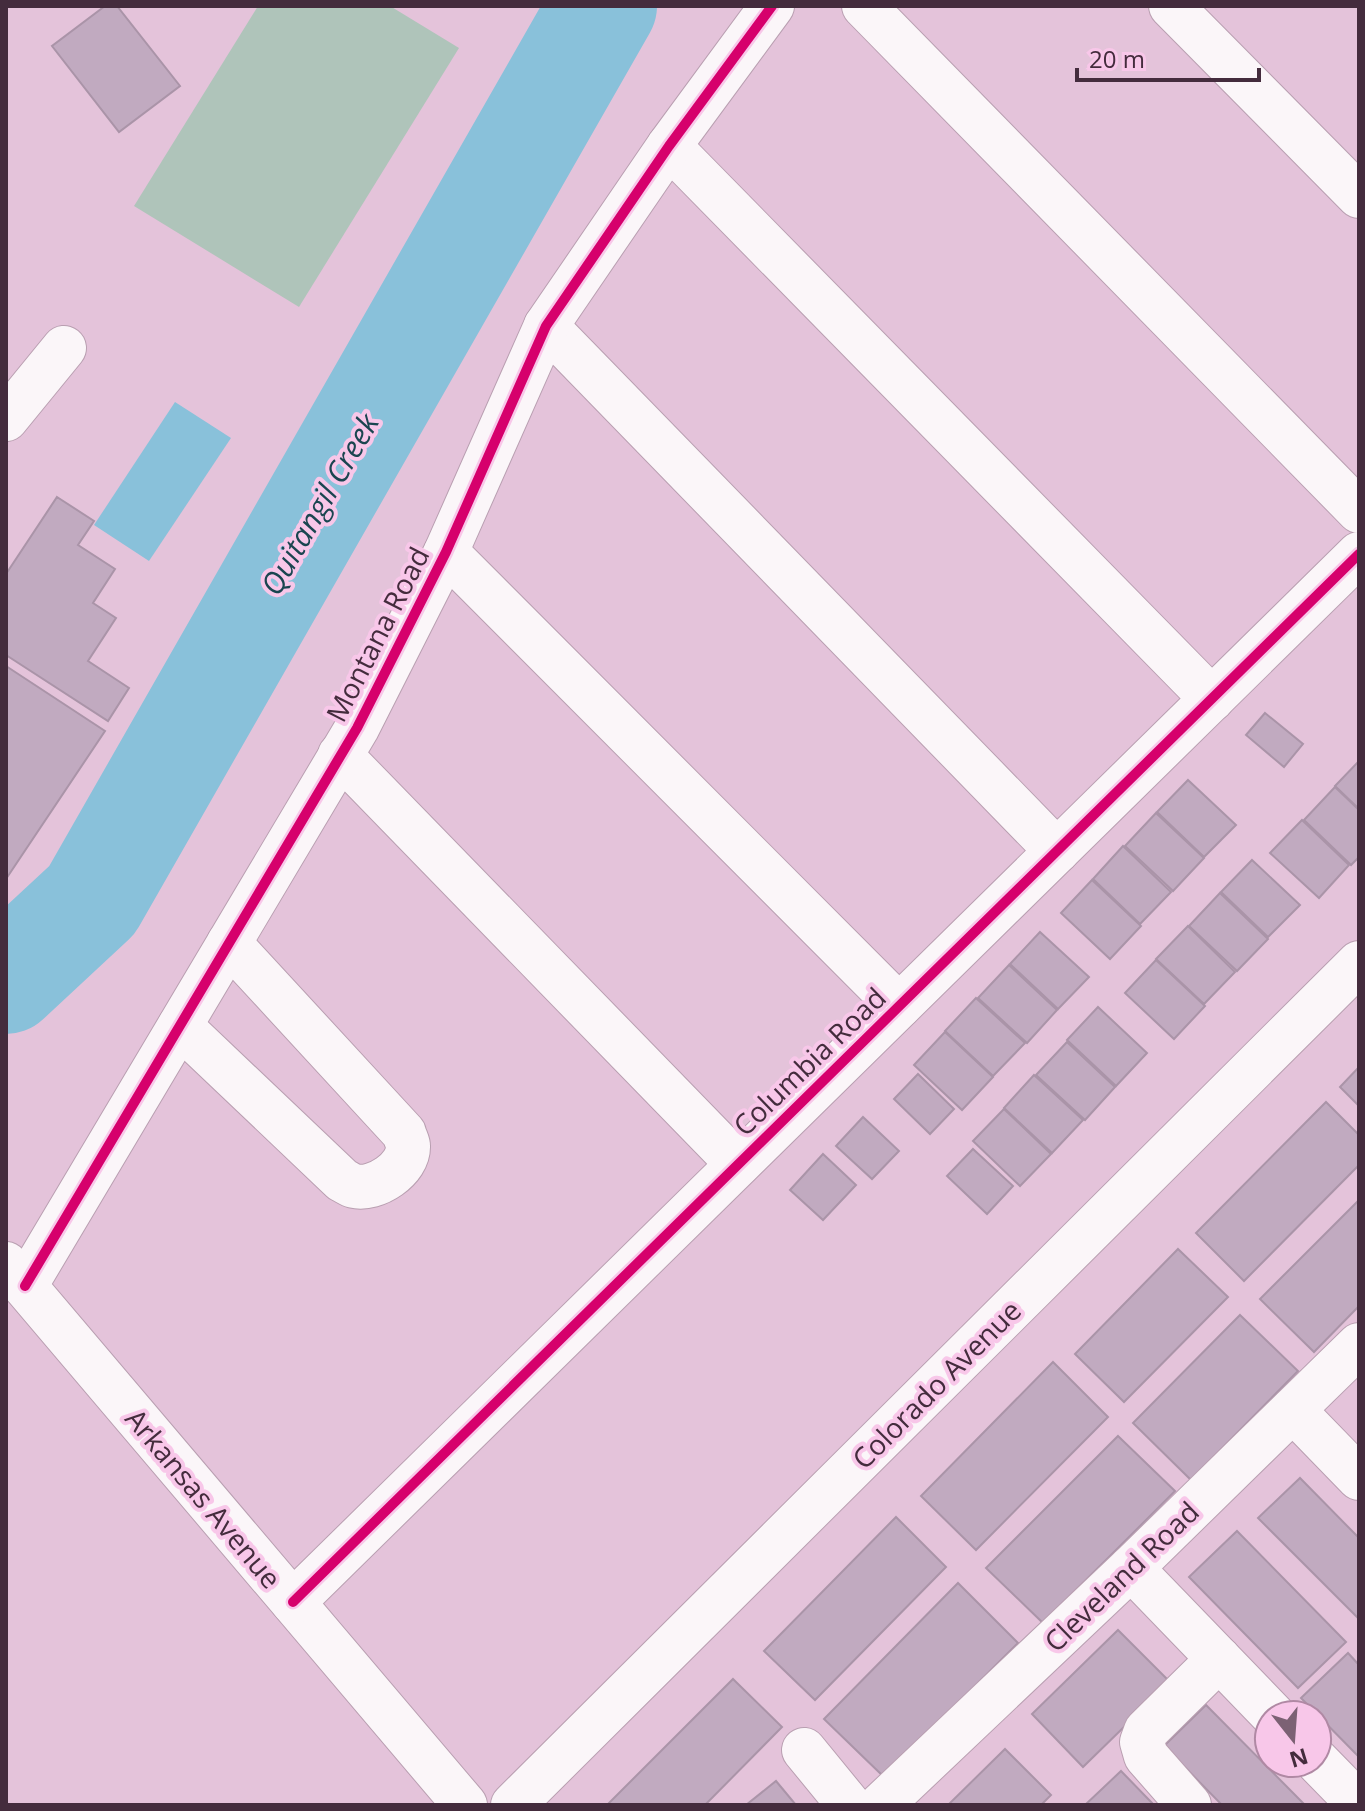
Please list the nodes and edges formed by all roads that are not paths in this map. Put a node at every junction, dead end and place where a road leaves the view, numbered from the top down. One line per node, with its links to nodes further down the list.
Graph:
1 (772, 6): 4 (street, Montana Road)
2 (864, 6): 9 (street)
3 (1171, 6): 5 (street)
4 (669, 146): 6 (street, Montana Road); 12 (street)
5 (1359, 196)
6 (546, 326): 10 (street, Montana Road); 14 (street)
7 (64, 348): 8 (street)
8 (6, 419)
9 (1359, 511)
10 (446, 552): 13 (street, Montana Road); 17 (street)
11 (1359, 554): 12 (street, Columbia Road)
12 (1212, 699): 14 (street, Columbia Road)
13 (340, 755): 15 (street, Montana Road); 19 (street)
14 (1057, 851): 17 (street, Columbia Road)
15 (229, 943): 18 (street, Montana Road); 18 (street)
16 (1359, 963): 32 (street, Colorado Avenue)
17 (899, 1006): 19 (street, Columbia Road)
18 (180, 1026): 20 (street, Montana Road)
19 (738, 1164): 25 (street, Columbia Road)
20 (15, 1275): 25 (street, Arkansas Avenue)
21 (1359, 1345): 22 (street, Cleveland Road)
22 (1293, 1410): 23 (street); 24 (street, Cleveland Road)
23 (1359, 1478)
24 (1131, 1568): 26 (street); 34 (street, Cleveland Road)
25 (293, 1602): 31 (street, Arkansas Avenue)
26 (1219, 1659): 27 (street); 35 (street)
27 (1258, 1699)
28 (804, 1750): 33 (street)
29 (1333, 1777): 30 (street)
30 (1359, 1804)
31 (465, 1805)
32 (513, 1805)
33 (849, 1805)
34 (881, 1805)
35 (1189, 1805)

